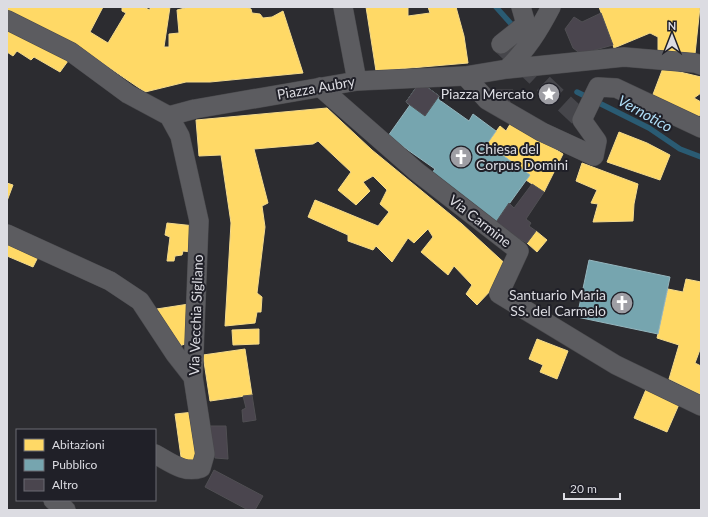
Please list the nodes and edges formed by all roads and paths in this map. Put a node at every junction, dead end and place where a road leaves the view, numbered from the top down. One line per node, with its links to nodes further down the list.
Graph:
1 (343, 7): 9 (street)
2 (521, 7): 5 (street)
3 (551, 7): 7 (street)
4 (7, 20): 11 (street)
5 (501, 44)
6 (701, 65): 7 (street)
7 (507, 69): 8 (street)
8 (465, 76): 9 (street, Piazza Aubry); 12 (street)
9 (357, 81): 10 (street, Piazza Aubry)
10 (320, 87): 11 (street, Piazza Aubry); 15 (street, Via Carmine)
11 (169, 116): 14 (street, Via Vecchia Sigliano)
12 (701, 128)
13 (7, 234): 14 (street)
14 (193, 377): 16 (street, Via Vecchia Sigliano)
15 (701, 406)
16 (156, 455)
17 (54, 501): 18 (street)
18 (66, 510)

